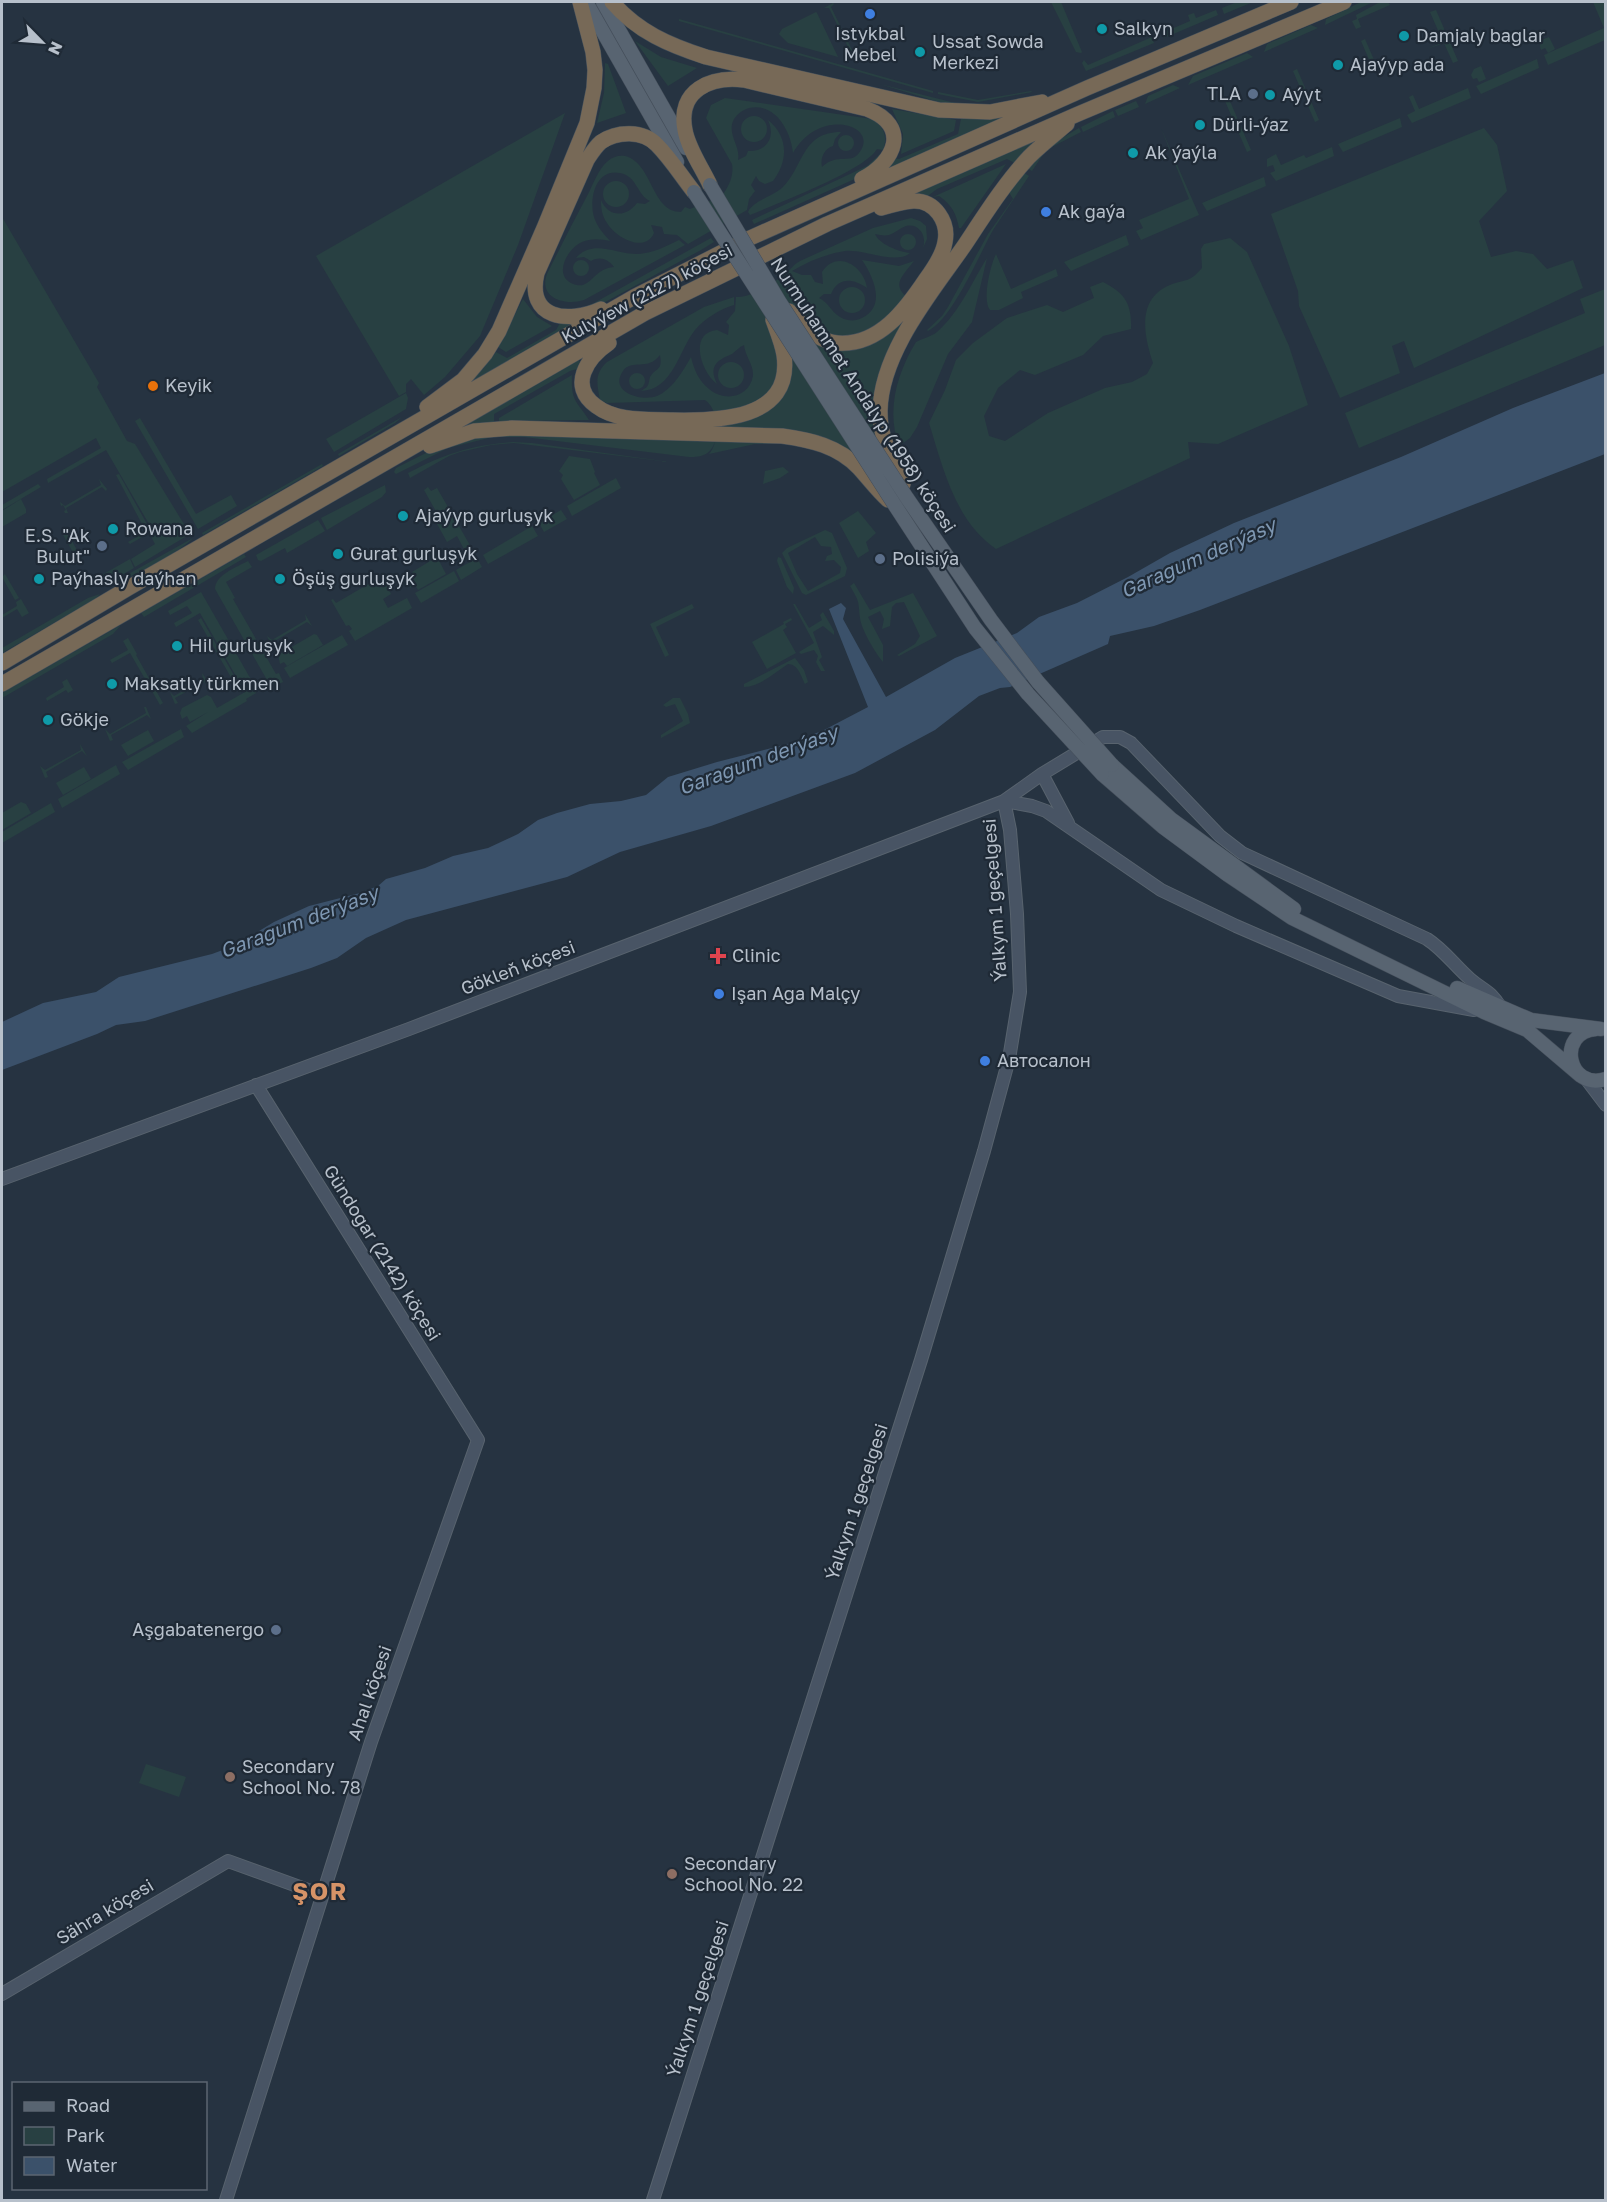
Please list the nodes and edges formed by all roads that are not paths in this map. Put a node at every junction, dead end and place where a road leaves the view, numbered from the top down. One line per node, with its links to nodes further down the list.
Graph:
1 (580, 2): 18 (highway)
2 (586, 2): 10 (main road, Nurmuhammet Andalyp (1958) köçesi)
3 (603, 2): 9 (main road, Nurmuhammet Andalyp (1958) köçesi)
4 (612, 2): 7 (highway)
5 (1291, 2): 7 (highway, Kulyýew (2127) köçesi)
6 (1344, 2): 8 (highway, Kulyýew (2127) köçesi)
7 (1069, 97): 11 (highway, Kulyýew (2127) köçesi)
8 (1078, 114): 12 (highway, Kulyýew (2127) köçesi); 13 (highway)
9 (710, 185): 11 (highway); 15 (main road, Nurmuhammet Andalyp (1958) köçesi, bridge)
10 (694, 192): 14 (highway); 15 (main road, Nurmuhammet Andalyp (1958) köçesi, bridge)
11 (816, 207): 14 (highway, Kulyýew (2127) köçesi)
12 (827, 224): 13 (highway); 16 (highway, Kulyýew (2127) köçesi)
13 (922, 296): 15 (highway, bridge); 20 (highway, bridge)
14 (634, 297): 18 (highway, Kulyýew (2127) köçesi)
15 (774, 305): 17 (highway, bridge); 20 (main road, Nurmuhammet Andalyp (1958) köçesi, bridge)
16 (645, 314): 17 (highway); 19 (highway, Kulyýew (2127) köçesi)
17 (702, 427): 19 (highway); 20 (highway, bridge)
18 (377, 445): 21 (highway, Kulyýew (2127) köçesi)
19 (380, 465): 22 (highway, Kulyýew (2127) köçesi)
20 (900, 501): 23 (main road, Nurmuhammet Andalyp (1958) köçesi, bridge)
21 (2, 663)
22 (2, 684)
23 (1107, 770): 27 (main road, Nurmuhammet Andalyp (1958) köçesi); 28 (main road, Nurmuhammet Andalyp (1958) köçesi)
24 (1042, 774): 25 (street, Gökleň köçesi); 26 (street); 27 (street, Gökleň köçesi)
25 (1004, 801): 26 (street); 32 (street, Gökleň köçesi); 39 (street, Ýalkym 1 geçelgesi)
26 (1068, 824): 28 (street)
27 (1502, 1008): 29 (main road, Nurmuhammet Andalyp (1958) köçesi)
28 (1484, 1012): 30 (main road, Nurmuhammet Andalyp (1958) köçesi)
29 (1603, 1030): 30 (main road)
30 (1584, 1078): 31 (main road); 33 (street)
31 (1605, 1079)
32 (256, 1085): 34 (street, Gökleň köçesi); 35 (street, Gündogar (2142) köçesi)
33 (1605, 1105)
34 (2, 1179)
35 (478, 1440): 36 (street, Ahal köçesi)
36 (322, 1895): 37 (street, Sähra köçesi); 38 (street, Ahal köçesi)
37 (2, 1994)
38 (226, 2200)
39 (654, 2200)

